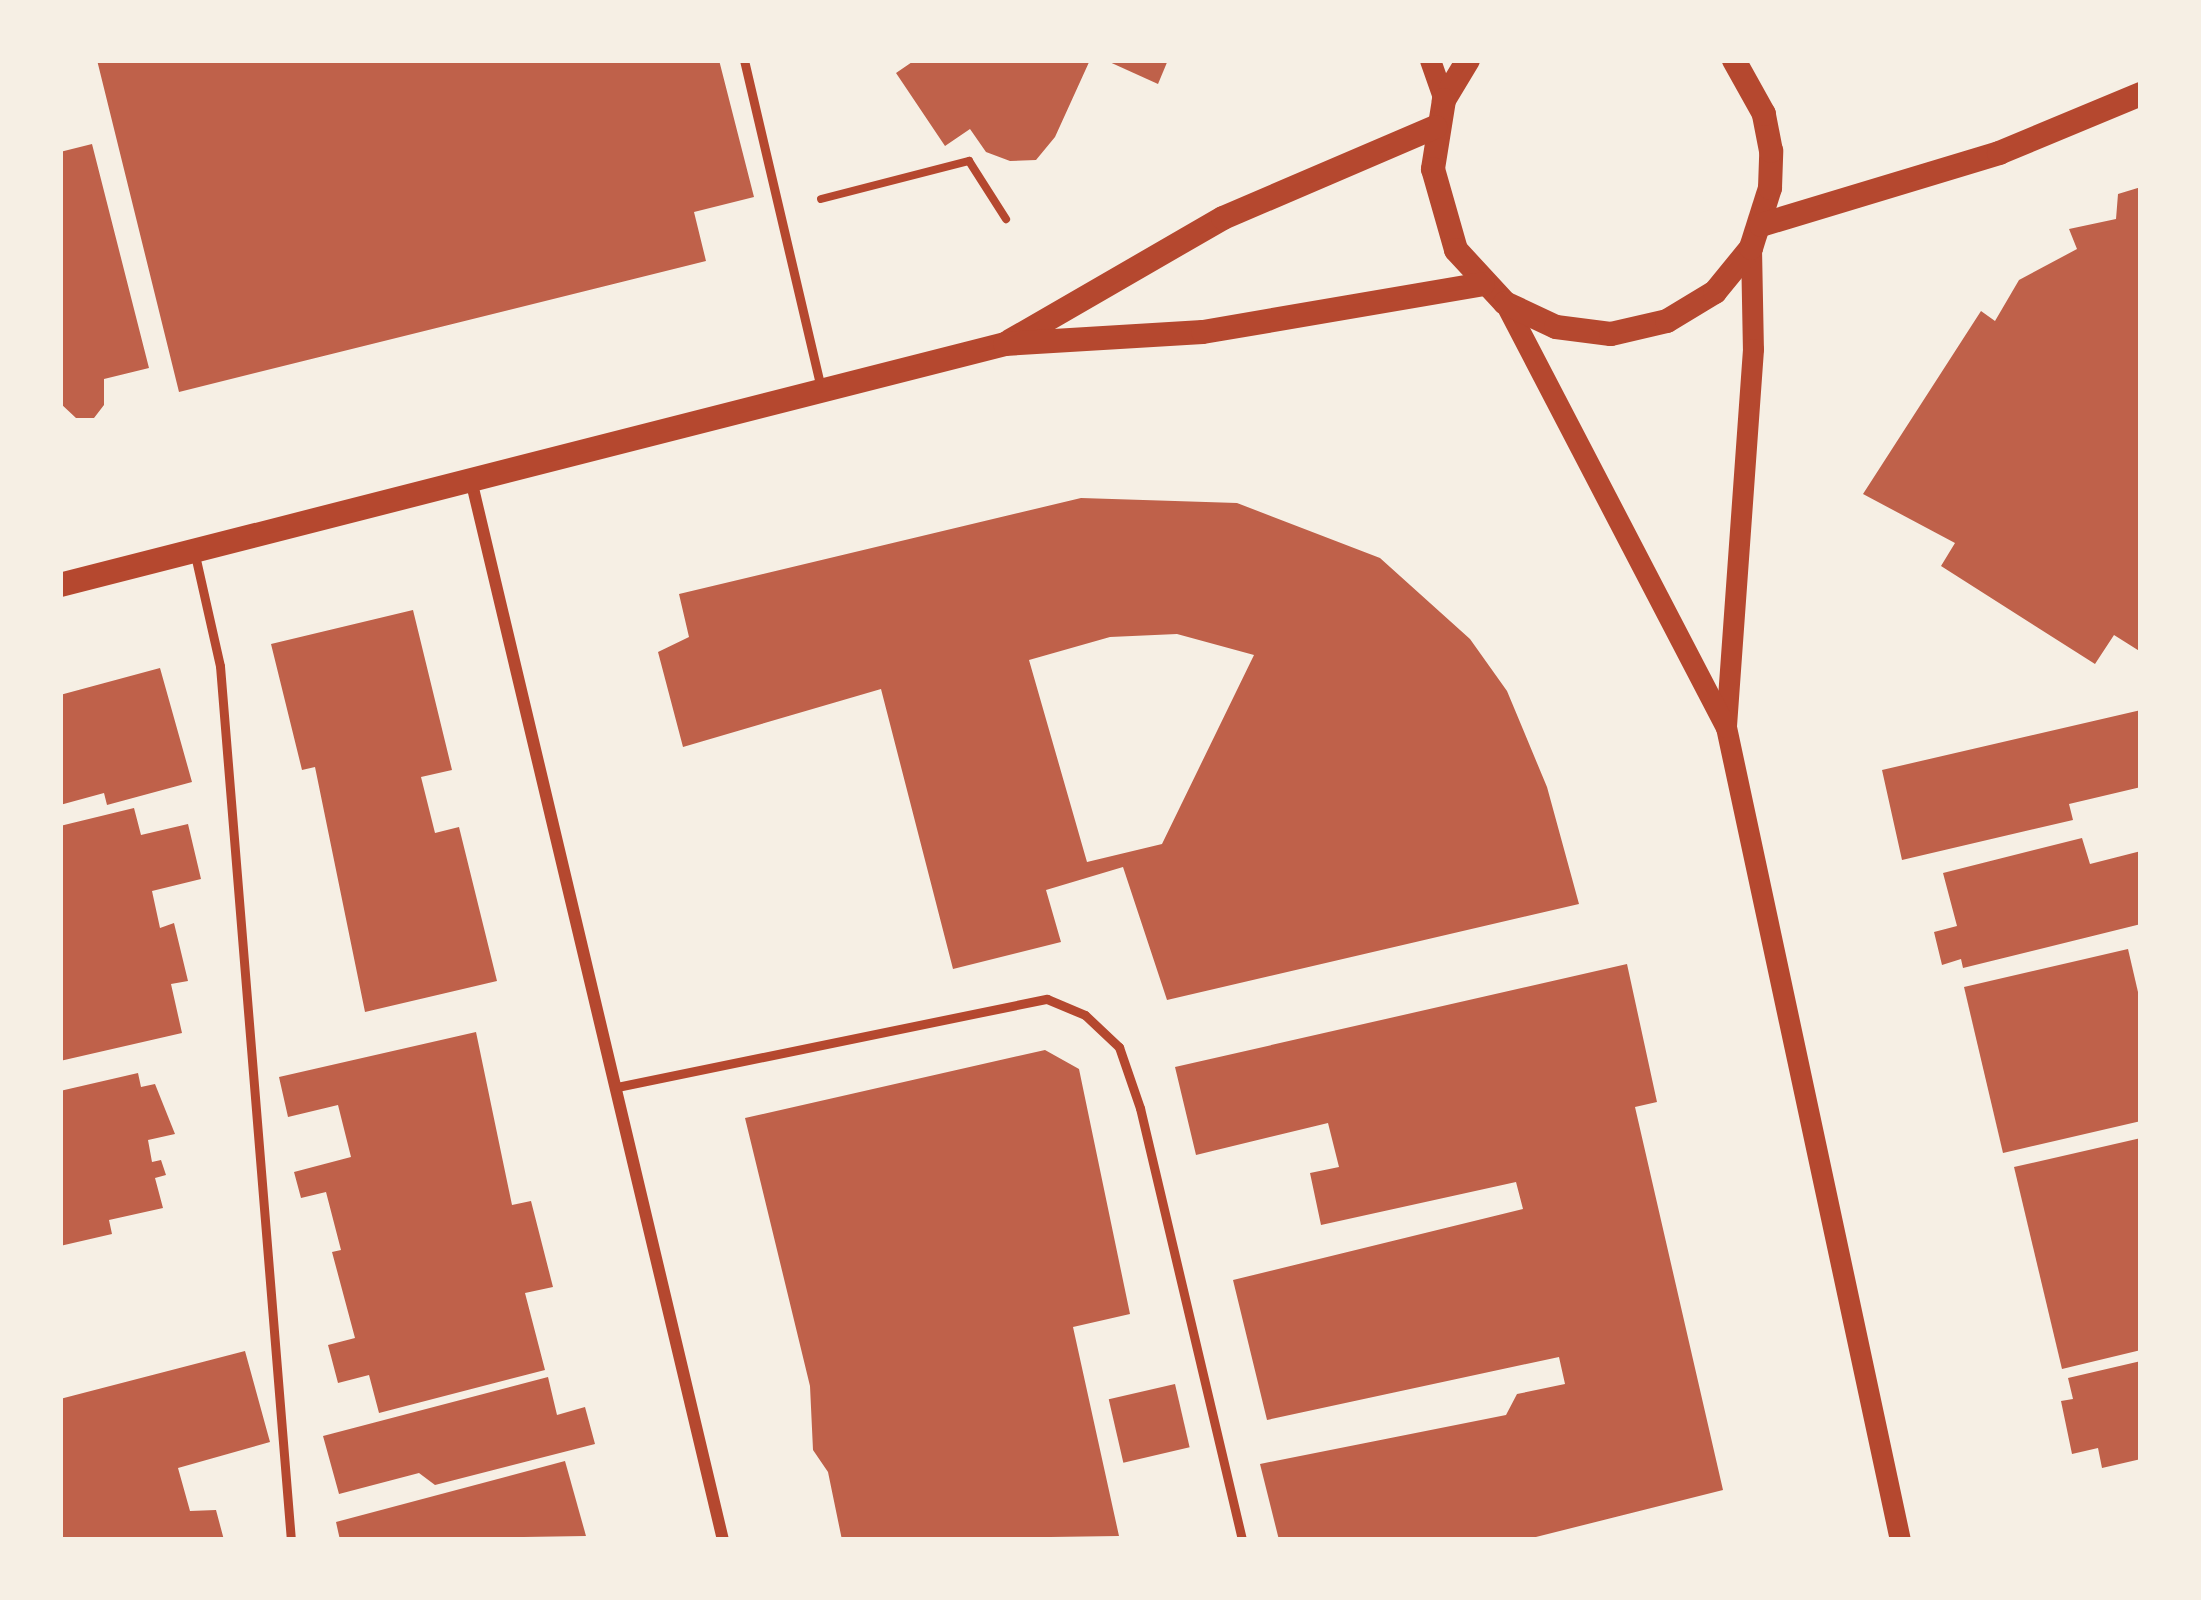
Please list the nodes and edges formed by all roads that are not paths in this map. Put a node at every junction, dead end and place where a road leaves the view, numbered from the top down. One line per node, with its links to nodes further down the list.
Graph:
1 (744, 60): 12 (lane)
2 (1430, 60): 6 (street)
3 (1468, 60): 6 (main road)
4 (1734, 60): 8 (main road)
5 (2141, 94): 8 (main road)
6 (1444, 100): 7 (main road)
7 (1436, 127): 9 (main road); 11 (main road)
8 (1756, 237): 10 (main road); 16 (street)
9 (1483, 284): 10 (main road); 11 (main road)
10 (1505, 303): 16 (street)
11 (1005, 344): 12 (main road)
12 (821, 389): 13 (main road)
13 (472, 484): 14 (main road); 17 (street)
14 (194, 554): 15 (main road); 18 (lane)
15 (60, 585)
16 (1726, 727): 21 (street)
17 (617, 1087): 19 (street); 20 (lane)
18 (290, 1540)
19 (723, 1540)
20 (1242, 1540)
21 (1900, 1540)

